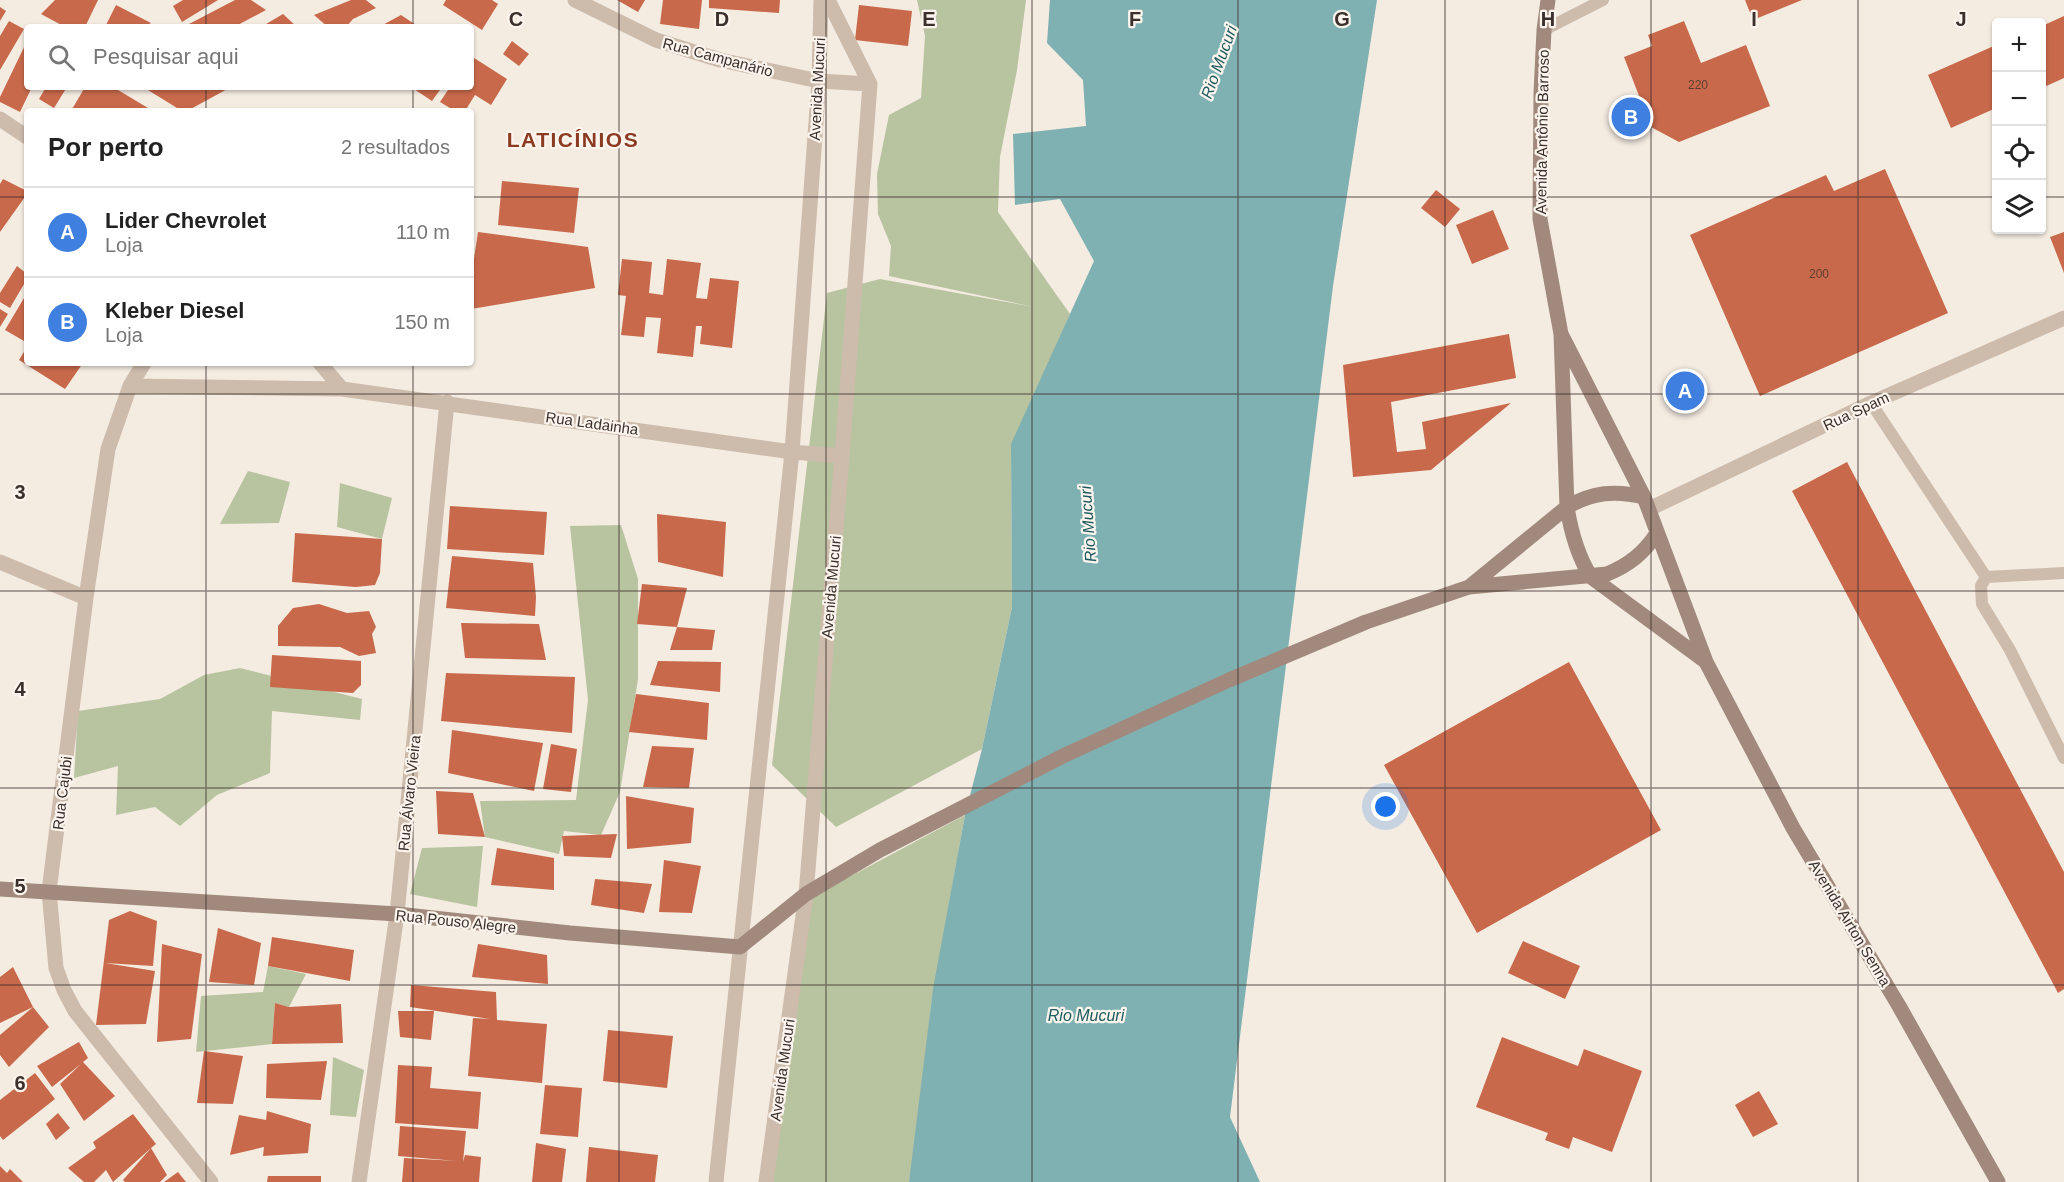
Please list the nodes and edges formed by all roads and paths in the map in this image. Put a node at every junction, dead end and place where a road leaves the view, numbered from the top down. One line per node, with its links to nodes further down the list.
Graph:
1 (575, 0): 7 (street, Rua Campanário)
2 (821, 0): 7 (street, Avenida Mucuri)
3 (828, 0): 8 (street, Avenida Mucuri)
4 (1548, 0): 6 (main road, Avenida Antônio Barroso)
5 (1603, 0): 6 (lane)
6 (1544, 30): 12 (main road, Avenida Antônio Barroso)
7 (819, 81): 8 (street, Rua Campanário); 19 (street, Avenida Mucuri)
8 (870, 84): 20 (street, Avenida Mucuri)
9 (0, 120): 10 (street)
10 (24, 135)
11 (2064, 318): 18 (street, Rua Spam)
12 (1561, 333): 21 (main road, Avenida Antônio Barroso); 22 (main road, Avenida Antônio Barroso)
13 (142, 366): 15 (street, Rua Cajubi)
14 (323, 366): 16 (street)
15 (130, 386): 16 (street, Rua Ladainha); 30 (street, Rua Cajubi)
16 (342, 389): 17 (street, Rua Ladainha)
17 (447, 402): 19 (street, Rua Ladainha); 36 (street, Rua Álvaro Vieira)
18 (1871, 403): 21 (street, Rua Spam); 28 (lane)
19 (792, 452): 20 (street, Rua Ladainha); 37 (street, Avenida Mucuri)
20 (842, 456): 35 (street, Avenida Mucuri)
21 (1647, 503): 22 (main road); 23 (main road, Avenida Airton Senna)
22 (1567, 507): 24 (main road, Avenida Antônio Barroso); 29 (main road)
23 (1657, 532): 27 (main road); 31 (main road, Avenida Airton Senna)
24 (1576, 548): 27 (main road, Avenida Airton Senna)
25 (0, 562): 30 (street)
26 (2064, 573): 28 (lane)
27 (1590, 577): 29 (main road); 31 (main road, Avenida Airton Senna)
28 (1986, 577): 32 (lane)
29 (1469, 586): 35 (main road)
30 (86, 598): 34 (street, Rua Cajubi)
31 (1706, 662): 42 (main road, Avenida Airton Senna)
32 (2064, 758)
33 (0, 889): 34 (main road, Rua Pouso Alegre)
34 (50, 891): 36 (main road, Rua Pouso Alegre); 38 (street, Rua Cajubi)
35 (806, 894): 37 (main road); 41 (street, Avenida Mucuri)
36 (397, 914): 37 (main road, Rua Pouso Alegre); 39 (street, Rua Álvaro Vieira)
37 (740, 947): 40 (street, Avenida Mucuri)
38 (211, 1182)
39 (359, 1182)
40 (716, 1182)
41 (766, 1182)
42 (1998, 1182)

